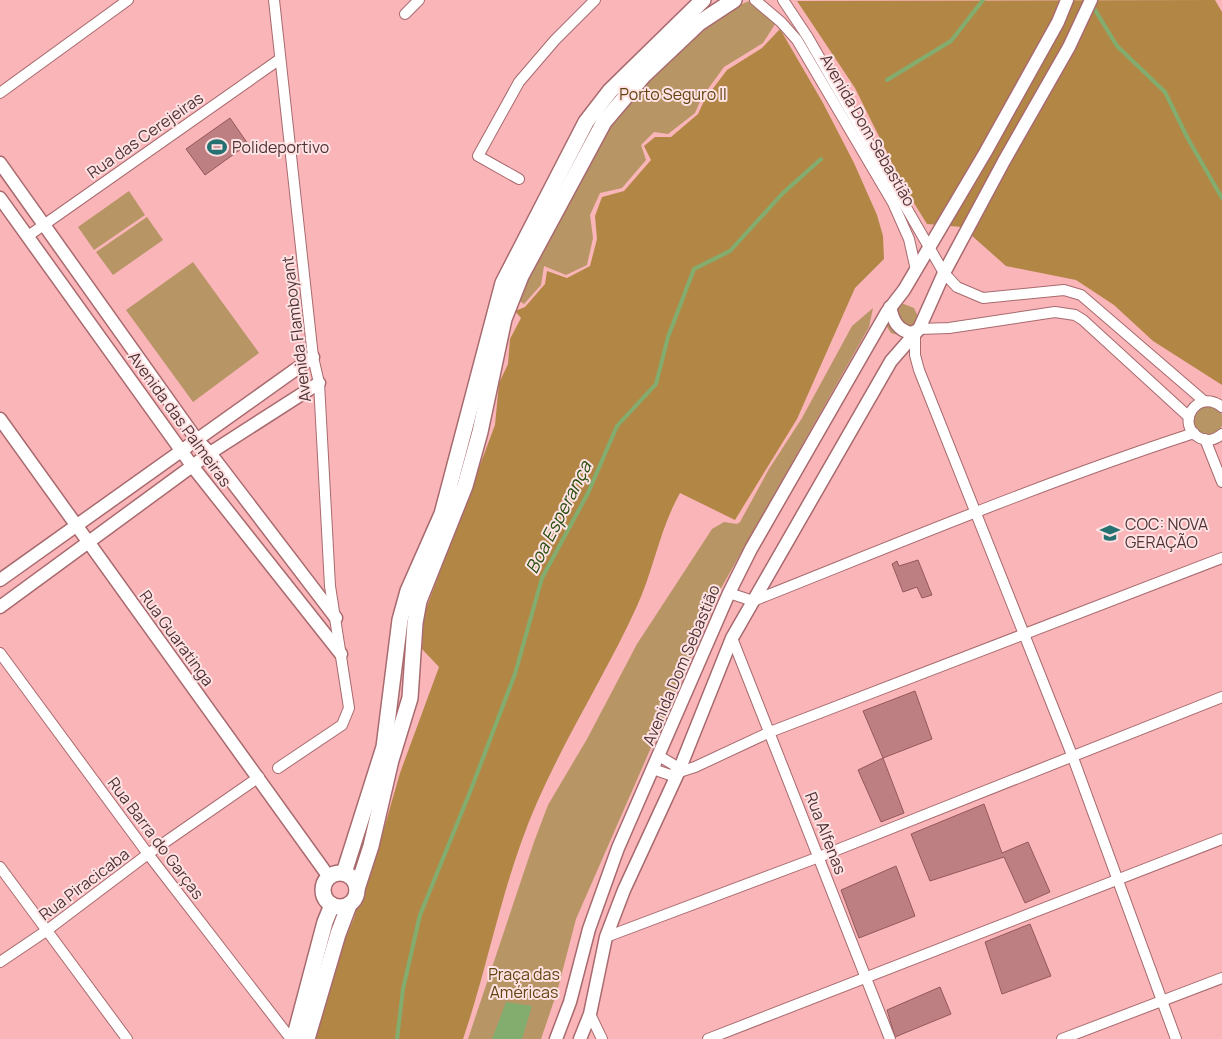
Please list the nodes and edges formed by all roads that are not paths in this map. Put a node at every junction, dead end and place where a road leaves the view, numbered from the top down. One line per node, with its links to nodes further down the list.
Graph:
1 (128, 0): 13 (street)
2 (274, 0): 12 (street, Avenida Flamboyant)
3 (419, 0): 11 (street)
4 (595, 0): 15 (street)
5 (703, 0): 63 (main road)
6 (734, 0): 66 (main road)
7 (755, 0): 20 (street, Avenida Dom Sebastião)
8 (783, 0): 19 (street, Avenida Dom Sebastião)
9 (1067, 0): 19 (street)
10 (1090, 3): 21 (street)
11 (405, 14)
12 (280, 59): 17 (street, Rua das Cerejeiras); 24 (street, Avenida Flamboyant)
13 (0, 93)
14 (0, 163): 17 (street, Avenida das Palmeiras)
15 (519, 179)
16 (0, 198): 18 (street, Avenida das Palmeiras)
17 (44, 224): 18 (street, Rua das Cerejeiras); 33 (street, Avenida das Palmeiras)
18 (28, 236): 34 (street, Avenida das Palmeiras)
19 (929, 247): 20 (street); 21 (street, Avenida Dom Sebastião)
20 (916, 270): 22 (street, Avenida Dom Sebastião)
21 (942, 278): 23 (street); 26 (street, Avenida Dom Sebastião)
22 (890, 307): 23 (street); 43 (street, Avenida Dom Sebastião)
23 (914, 334): 28 (street); 38 (street); 44 (street)
24 (314, 357): 25 (street, Avenida Flamboyant); 33 (street)
25 (318, 382): 35 (street); 46 (street, Avenida Flamboyant)
26 (1204, 401): 27 (street); 28 (street)
27 (1222, 407)
28 (1189, 417): 30 (street)
29 (0, 419): 39 (street, Rua Guaratinga)
30 (1194, 433): 32 (street); 38 (street)
31 (1222, 434): 32 (street)
32 (1205, 439): 37 (street)
33 (197, 440): 34 (street); 35 (street, Avenida das Palmeiras)
34 (182, 451): 36 (street, Avenida das Palmeiras); 39 (street)
35 (210, 453): 36 (street); 46 (street, Avenida das Palmeiras)
36 (193, 467): 40 (street); 50 (street, Avenida das Palmeiras)
37 (1222, 482)
38 (976, 512): 44 (street); 47 (street)
39 (75, 526): 40 (street, Rua Guaratinga); 42 (street)
40 (88, 544): 45 (street); 58 (street, Rua Guaratinga)
41 (1222, 558): 47 (street)
42 (0, 580)
43 (729, 593): 44 (street); 54 (street, Avenida Dom Sebastião)
44 (753, 601): 48 (street)
45 (0, 607)
46 (336, 618): 50 (street, Avenida Flamboyant)
47 (1022, 635): 52 (street); 53 (street)
48 (732, 638): 52 (street, Rua Alfenas); 57 (street)
49 (0, 653): 60 (street, Rua Barra do Garças)
50 (341, 654): 55 (street, Avenida Flamboyant)
51 (1222, 697): 53 (street)
52 (770, 732): 57 (street); 61 (street, Rua Alfenas)
53 (1072, 755): 61 (street); 65 (street)
54 (659, 756): 56 (street, Avenida Dom Sebastião); 57 (street)
55 (278, 768)
56 (653, 768): 57 (street); 79 (street, Avenida Dom Sebastião)
57 (678, 773): 70 (street)
58 (259, 777): 60 (street, Rua Piracicaba); 64 (street, Rua Guaratinga)
59 (1222, 839): 65 (street)
60 (148, 854): 69 (street, Rua Piracicaba); 77 (street, Rua Barra do Garças)
61 (819, 857): 70 (street); 72 (street, Rua Alfenas)
62 (0, 867): 69 (street)
63 (344, 873): 64 (main road); 66 (main road)
64 (328, 877): 67 (main road)
65 (1118, 878): 72 (street); 74 (street)
66 (358, 889): 68 (main road)
67 (332, 905): 68 (main road); 77 (main road)
68 (349, 905): 78 (main road)
69 (46, 931): 71 (street, Rua Piracicaba); 76 (street)
70 (606, 937): 75 (street)
71 (0, 962)
72 (866, 977): 82 (street); 83 (street, Rua Alfenas)
73 (1222, 978): 74 (street)
74 (1161, 1000): 84 (street); 85 (street)
75 (590, 1014): 80 (street); 81 (street)
76 (127, 1039)
77 (292, 1039)
78 (307, 1039)
79 (556, 1039)
80 (580, 1039)
81 (602, 1039)
82 (708, 1039)
83 (890, 1039)
84 (1062, 1039)
85 (1176, 1039)

